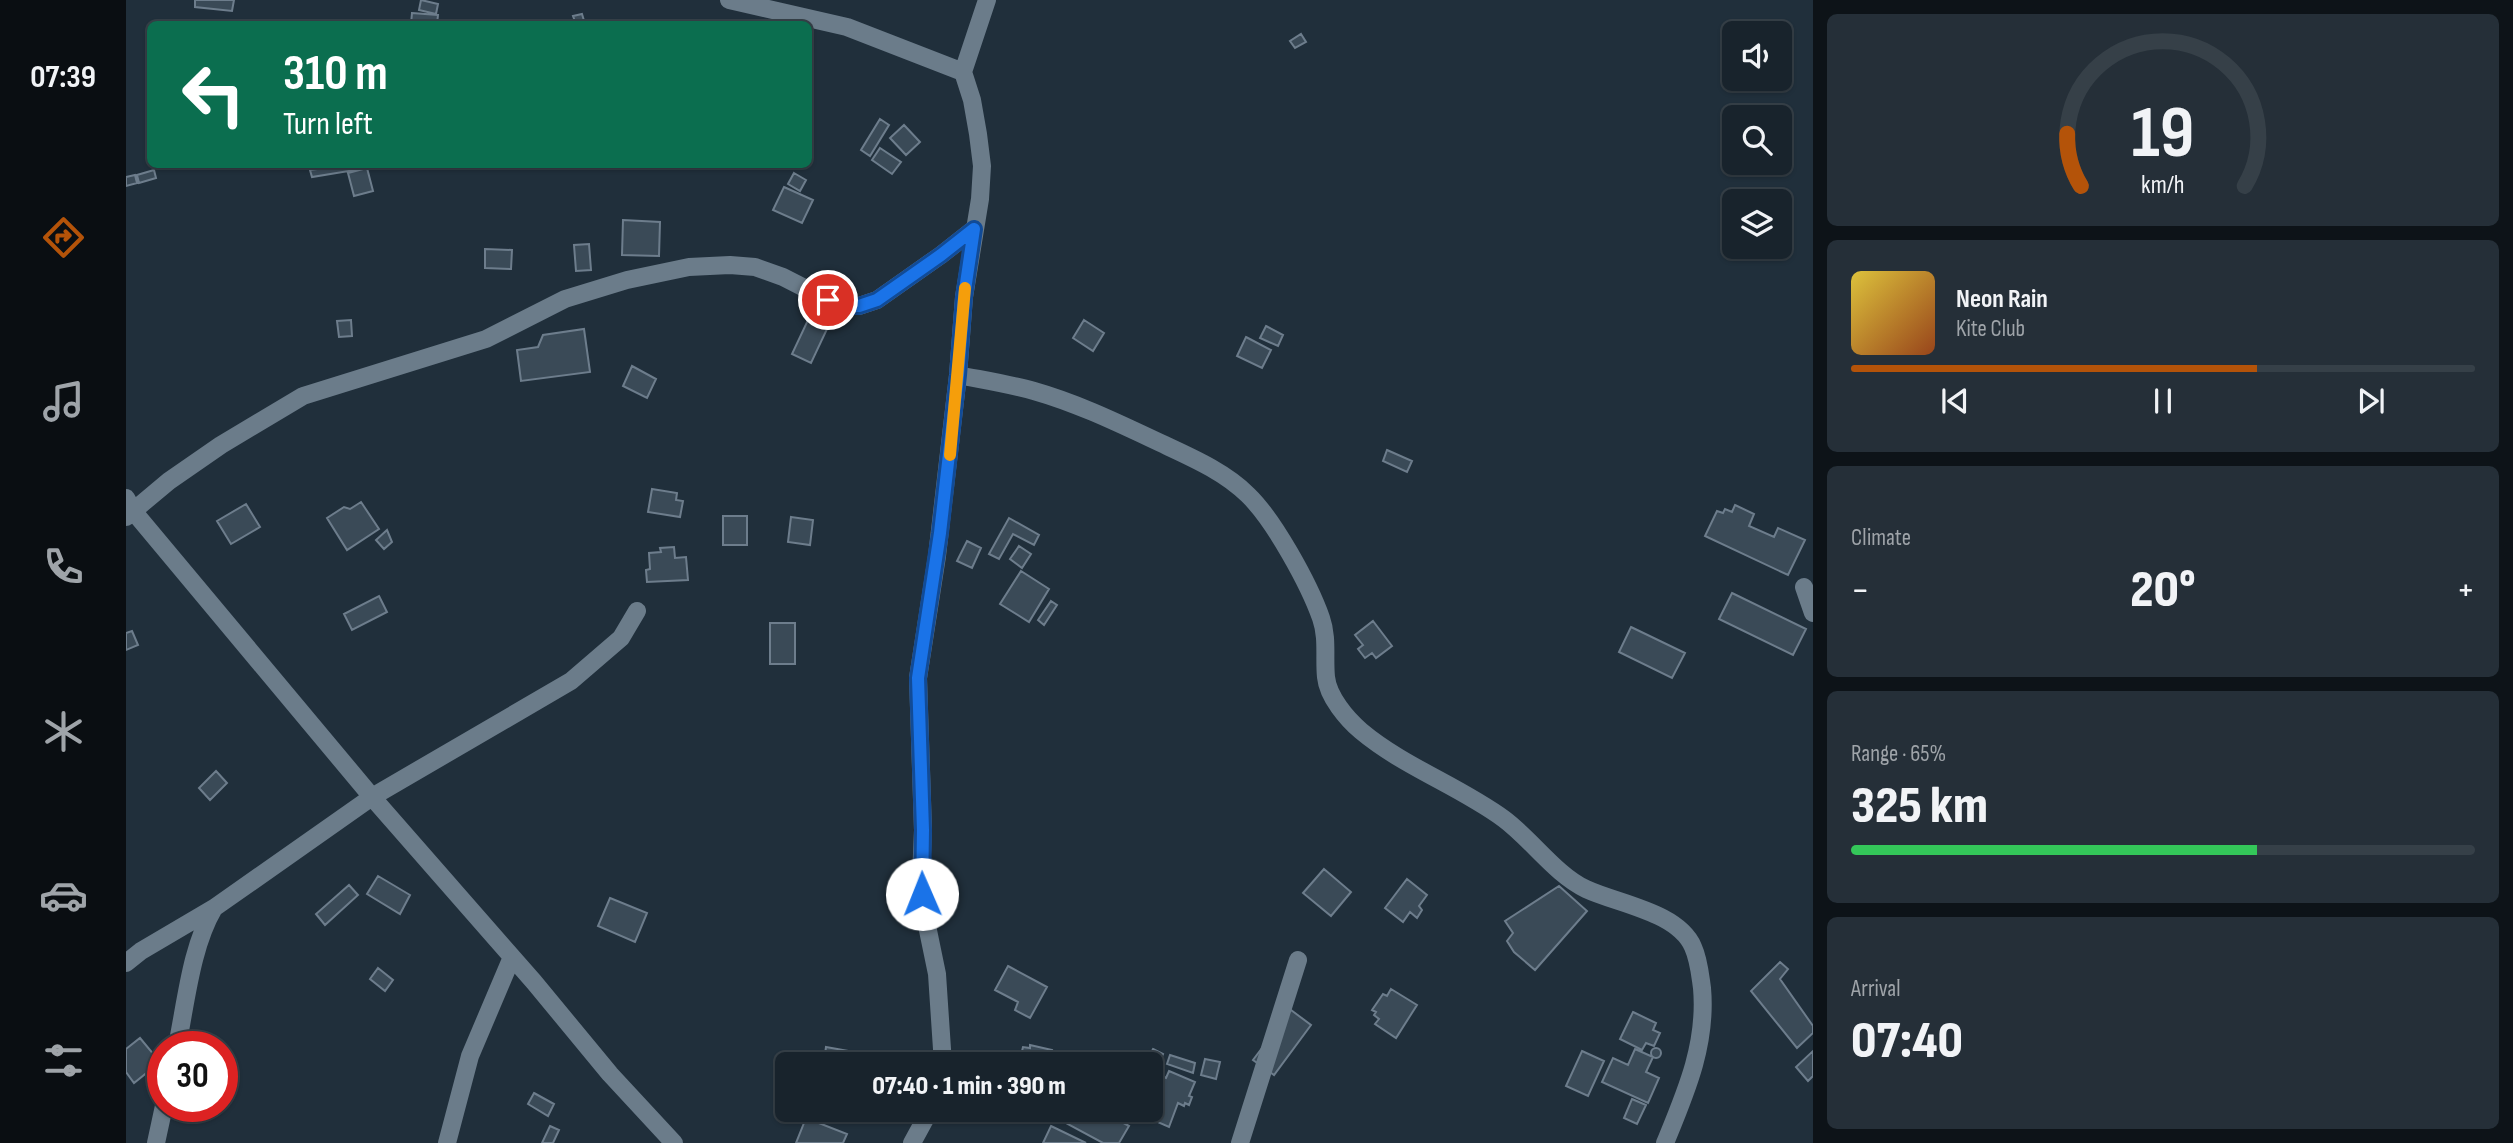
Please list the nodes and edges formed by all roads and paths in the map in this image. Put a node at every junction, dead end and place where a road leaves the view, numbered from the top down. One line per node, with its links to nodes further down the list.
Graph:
1 (729, 0): 3 (street)
2 (987, 0): 3 (street)
3 (963, 72): 4 (street)
4 (974, 229): 5 (street); 6 (street)
5 (958, 375): 16 (street); 24 (street)
6 (129, 509): 10 (street)
7 (1804, 587): 9 (street)
8 (636, 611): 10 (street)
9 (1813, 613)
10 (372, 797): 11 (street); 12 (street)
11 (214, 908): 14 (street); 15 (street)
12 (512, 957): 20 (street); 21 (street)
13 (1298, 960): 23 (street)
14 (126, 963)
15 (180, 1031)
16 (942, 1052)
17 (161, 1122): 19 (street)
18 (923, 1122): 22 (street)
19 (156, 1143)
20 (447, 1143)
21 (674, 1143)
22 (912, 1143)
23 (1240, 1143)
24 (1665, 1143)

